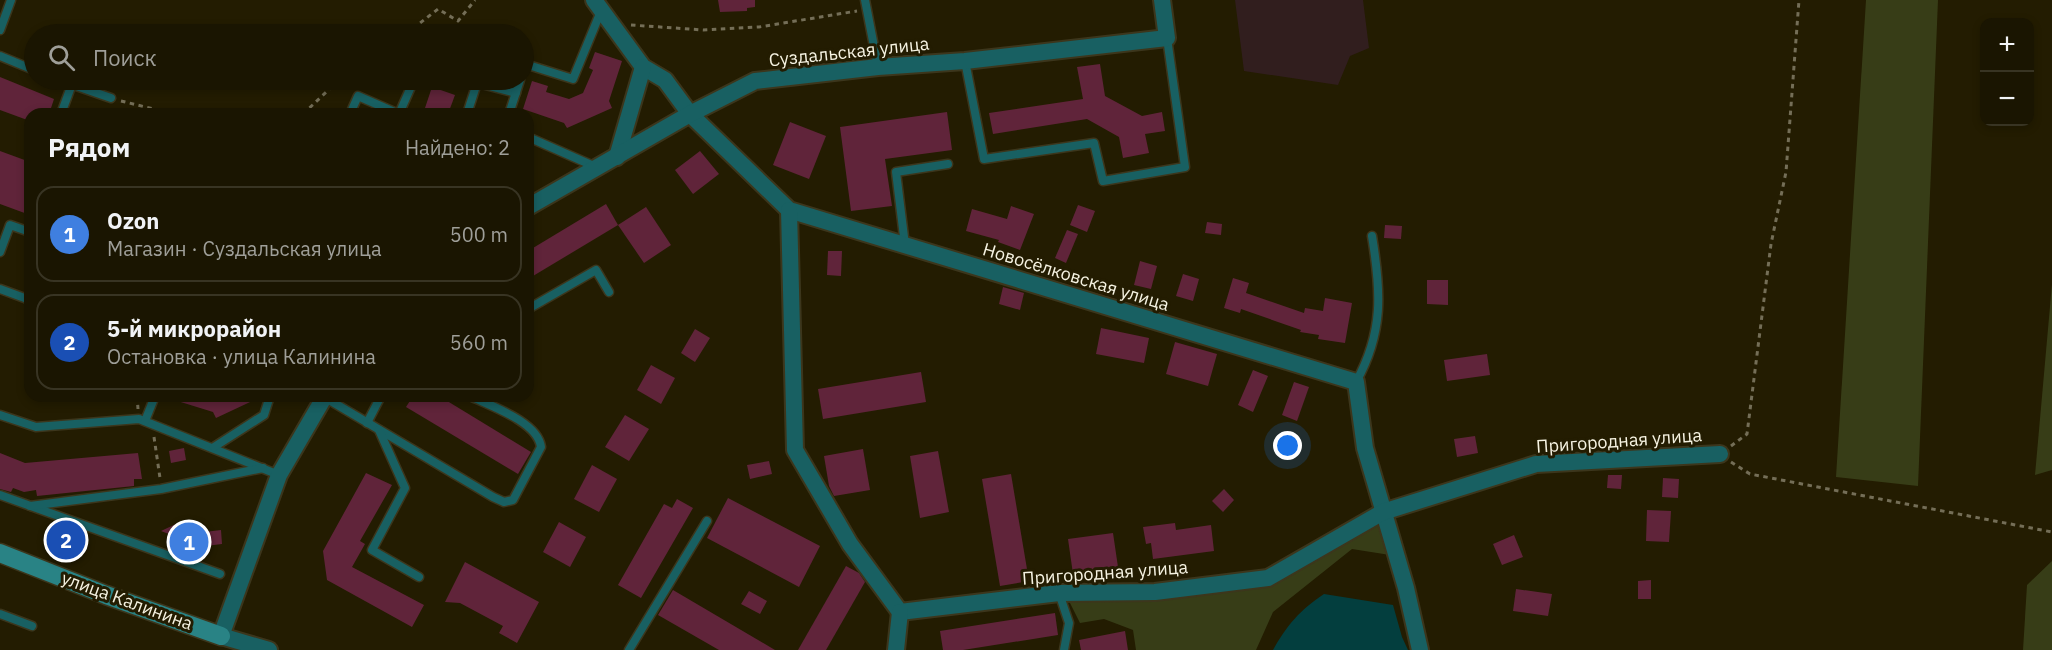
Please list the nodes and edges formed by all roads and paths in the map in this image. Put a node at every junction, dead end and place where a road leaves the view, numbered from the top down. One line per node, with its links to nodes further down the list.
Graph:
1 (11, 0): 9 (lane)
2 (475, 0): 8 (path)
3 (1162, 0): 10 (street)
4 (1799, 0): 61 (path)
5 (598, 5): 7 (street); 14 (lane)
6 (866, 5): 7 (path); 16 (lane)
7 (612, 23): 15 (street)
8 (419, 24)
9 (0, 30)
10 (1167, 38): 12 (street, Суздальская улица); 12 (lane)
11 (0, 56): 13 (lane)
12 (965, 61): 16 (street, Суздальская улица)
13 (24, 66)
14 (534, 67)
15 (643, 67): 34 (street, Новосёлковская улица); 36 (street)
16 (878, 67): 34 (street, Суздальская улица)
17 (70, 90): 26 (lane)
18 (89, 90): 25 (lane)
19 (328, 90): 28 (path)
20 (410, 90): 31 (lane)
21 (475, 90): 32 (lane)
22 (504, 90): 24 (lane)
23 (517, 90): 24 (lane)
24 (516, 93): 33 (lane)
25 (111, 98): 27 (path)
26 (63, 108)
27 (150, 108)
28 (309, 108)
29 (353, 108): 30 (lane)
30 (385, 108)
31 (402, 108)
32 (469, 108)
33 (511, 108)
34 (690, 114): 36 (street, Суздальская улица); 40 (street, Новосёлковская улица)
35 (534, 139): 38 (lane)
36 (617, 157): 38 (street, Суздальская улица)
37 (948, 164): 43 (lane)
38 (598, 168): 39 (street, Суздальская улица)
39 (534, 204)
40 (789, 210): 43 (street, Новосёлковская улица); 74 (street)
41 (24, 230): 44 (lane)
42 (1372, 236): 49 (lane)
43 (905, 245): 49 (street, Новосёлковская улица)
44 (0, 252)
45 (0, 289): 47 (lane)
46 (609, 292): 48 (lane)
47 (24, 298)
48 (534, 306)
49 (1356, 382): 67 (street)
50 (154, 402): 57 (lane)
51 (268, 402): 60 (lane)
52 (321, 402): 63 (street)
53 (332, 402): 58 (lane)
54 (378, 402): 58 (lane)
55 (482, 402): 59 (lane)
56 (0, 415): 57 (lane)
57 (149, 422): 60 (lane); 64 (path)
58 (367, 423): 59 (lane)
59 (379, 430): 72 (lane)
60 (214, 447): 62 (lane)
61 (1720, 454): 67 (street, Пригородная улица); 69 (path)
62 (263, 468): 63 (lane); 64 (lane)
63 (279, 475): 77 (street)
64 (161, 489): 66 (lane)
65 (0, 495): 66 (lane)
66 (30, 506): 71 (lane)
67 (1383, 512): 73 (street, Пригородная улица); 82 (street)
68 (707, 521): 79 (lane)
69 (2052, 532)
70 (0, 553): 77 (street, улица Калинина)
71 (220, 574)
72 (419, 577)
73 (1059, 593): 74 (street, Пригородная улица); 81 (lane)
74 (900, 612): 80 (street)
75 (0, 614): 76 (lane)
76 (32, 626)
77 (221, 636): 78 (street)
78 (269, 650)
79 (629, 650)
80 (896, 650)
81 (1064, 650)
82 (1420, 650)

